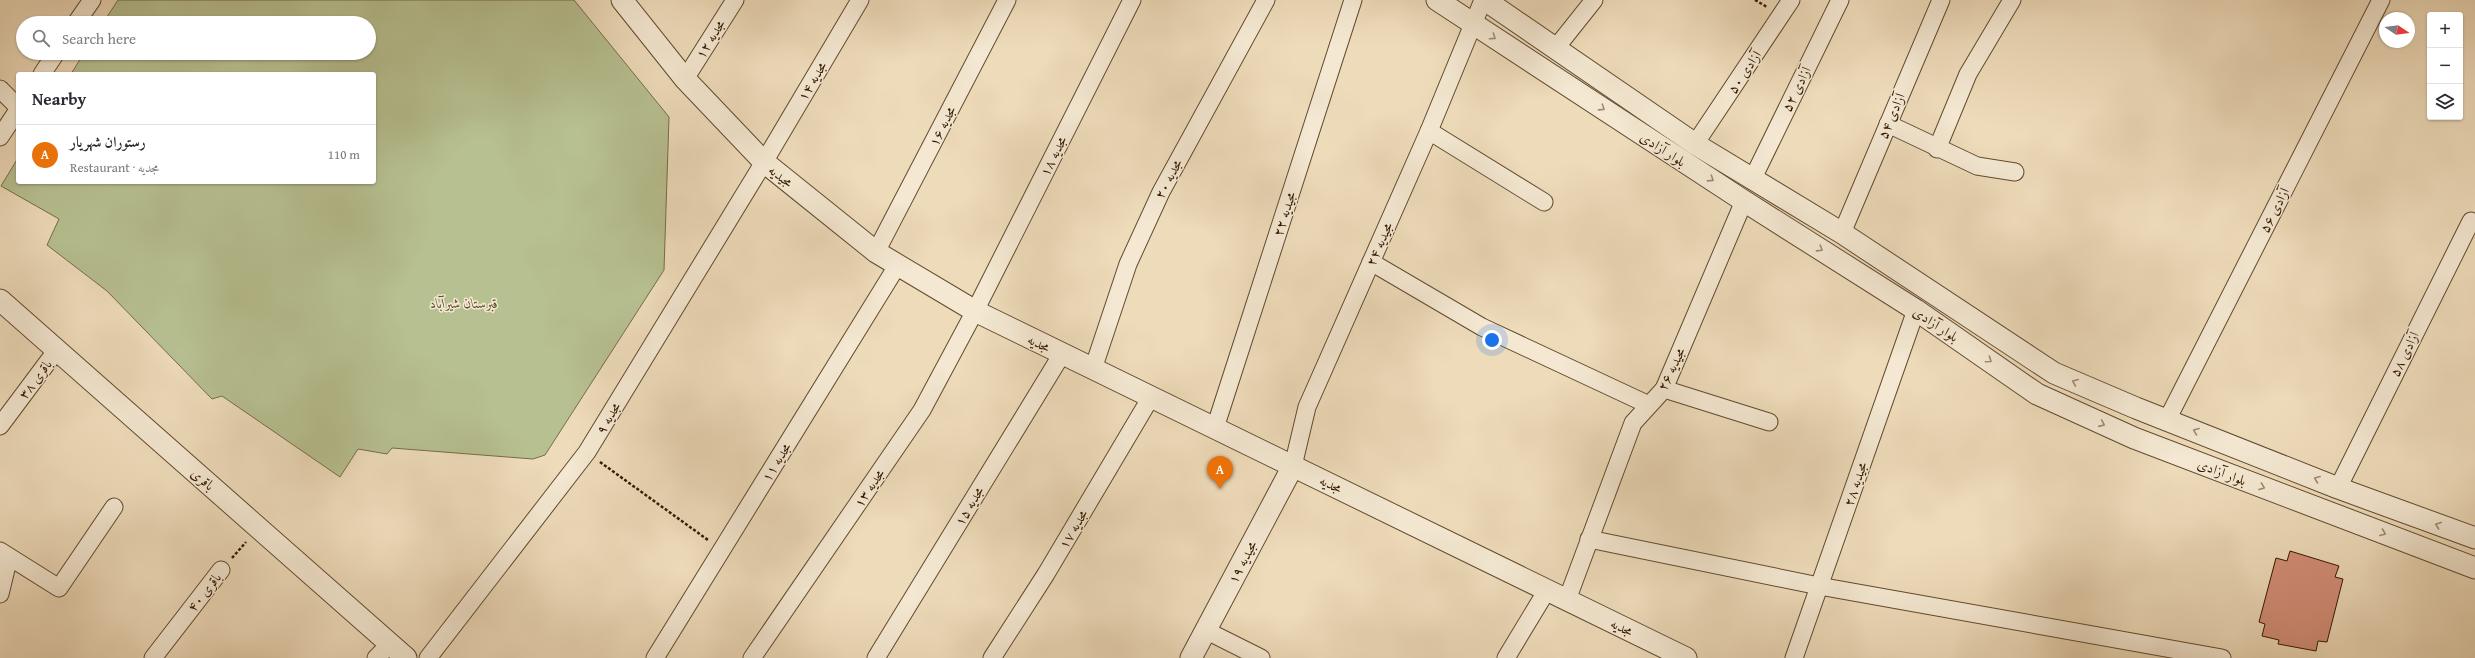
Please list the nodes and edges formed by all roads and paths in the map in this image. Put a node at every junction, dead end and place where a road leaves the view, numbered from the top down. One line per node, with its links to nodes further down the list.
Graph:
1 (92, 0): 17 (street)
2 (622, 0): 23 (street, مجیدیه)
3 (735, 0): 23 (street, مجدیه ۱۲)
4 (860, 0): 32 (street, مجدیه ۱۴)
5 (1007, 0): 39 (street, مجدیه ۱۶)
6 (1132, 0): 44 (street, مجدیه ۱۸)
7 (1266, 0): 49 (street, مجدیه ۲۰)
8 (1353, 0): 56 (street, مجیدیه ۲۲)
9 (1437, 0): 18 (street, بلوار آزادی)
10 (1484, 0): 18 (street, مجیدیه ۲۴); 19 (street, بلوار آزادی)
11 (1594, 0): 19 (street)
12 (1791, 0): 30 (street, آزادی ۵۰)
13 (1840, 0): 34 (street, آزادی ۵۲)
14 (1941, 0): 27 (street, آزادی ۵۴)
15 (2012, 0): 31 (street)
16 (2381, 0): 53 (street, آزادی ۵۶)
17 (81, 16)
18 (1473, 24): 21 (street, بلوار آزادی, one-way to 21); 28 (street, مجیدیه ۲۴)
19 (1555, 49): 21 (street); 30 (street, بلوار آزادی)
20 (51, 60): 22 (street)
21 (1542, 70): 35 (street, بلوار آزادی, one-way to 35)
22 (43, 72)
23 (685, 79): 32 (street, مجیدیه)
24 (0, 89): 25 (street)
25 (16, 107)
26 (16, 112): 29 (street)
27 (1888, 124): 31 (street); 38 (street, آزادی ۵۴)
28 (1429, 131): 36 (street); 40 (street, مجیدیه ۲۴)
29 (0, 137)
30 (1695, 144): 34 (street, بلوار آزادی)
31 (1937, 148): 33 (street)
32 (764, 162): 39 (street, مجیدیه); 57 (street, مجدیه ۹)
33 (2015, 172)
34 (1753, 178): 35 (street); 38 (street, بلوار آزادی)
35 (1744, 201): 43 (street, بلوار آزادی, one-way to 43); 50 (street, مجیدیه ۲۶)
36 (1544, 202)
37 (2473, 222): 59 (street, آزادی ۵۸)
38 (1842, 233): 45 (street, بلوار آزادی)
39 (876, 252): 41 (street, مجیدیه)
40 (1371, 262): 52 (street); 58 (street, مجیدیه ۲۴)
41 (897, 266): 44 (street, مجیدیه); 64 (street, مجدیه ۱۱)
42 (0, 300): 47 (street, باقری)
43 (1916, 310): 46 (street, بلوار آزادی); 68 (street, مجیدیه ۲۸)
44 (975, 311): 48 (street, مجدیه); 78 (street, مجدیه ۱۳)
45 (1970, 317): 46 (street); 53 (street, بلوار آزادی, one-way to 45)
46 (1958, 338): 66 (street, بلوار آزادی, one-way to 66)
47 (56, 351): 55 (street, باقری ۳۸); 61 (street, باقری)
48 (1062, 354): 49 (street, مجدیه); 79 (street, مجدیه ۱۵)
49 (1093, 369): 51 (street, مجدیه)
50 (1664, 389): 52 (street, مجیدیه ۲۶); 54 (street)
51 (1151, 397): 56 (street, مجدیه); 80 (street, مجدیه ۱۷)
52 (1649, 405): 63 (street, مجیدیه ۲۶)
53 (2167, 420): 59 (street, بلوار آزادی, one-way to 53)
54 (1769, 422)
55 (0, 426)
56 (1215, 428): 58 (street, مجدیه)
57 (587, 452): 64 (path); 76 (street, مجدیه ۹)
58 (1293, 466): 69 (street, مجدیه); 72 (street, مجیدیه ۱۹)
59 (2338, 488): 62 (street, بلوار آزادی, one-way to 59)
60 (114, 507): 65 (street)
61 (258, 528): 67 (path, باقری ۴۰); 73 (street, باقری)
62 (2475, 538)
63 (1589, 539): 68 (street); 71 (street, مجیدیه ۲۶)
64 (722, 550): 77 (street, مجدیه ۱۱)
65 (4, 554): 70 (street)
66 (2475, 568)
67 (221, 570): 74 (street, باقری ۴۰)
68 (1819, 586): 85 (street, مجیدیه ۲۸); 86 (street)
69 (1547, 590): 71 (street, مجدیه); 83 (street)
70 (0, 594)
71 (1566, 600): 84 (street, مجدیه)
72 (1206, 631): 81 (street, مجیدیه ۱۹); 82 (street)
73 (383, 651): 75 (street, باقری)
74 (153, 658)
75 (406, 658)
76 (428, 658)
77 (654, 658)
78 (752, 658)
79 (876, 658)
80 (992, 658)
81 (1191, 658)
82 (1261, 658)
83 (1506, 658)
84 (1686, 658)
85 (1794, 658)
86 (2222, 658)

